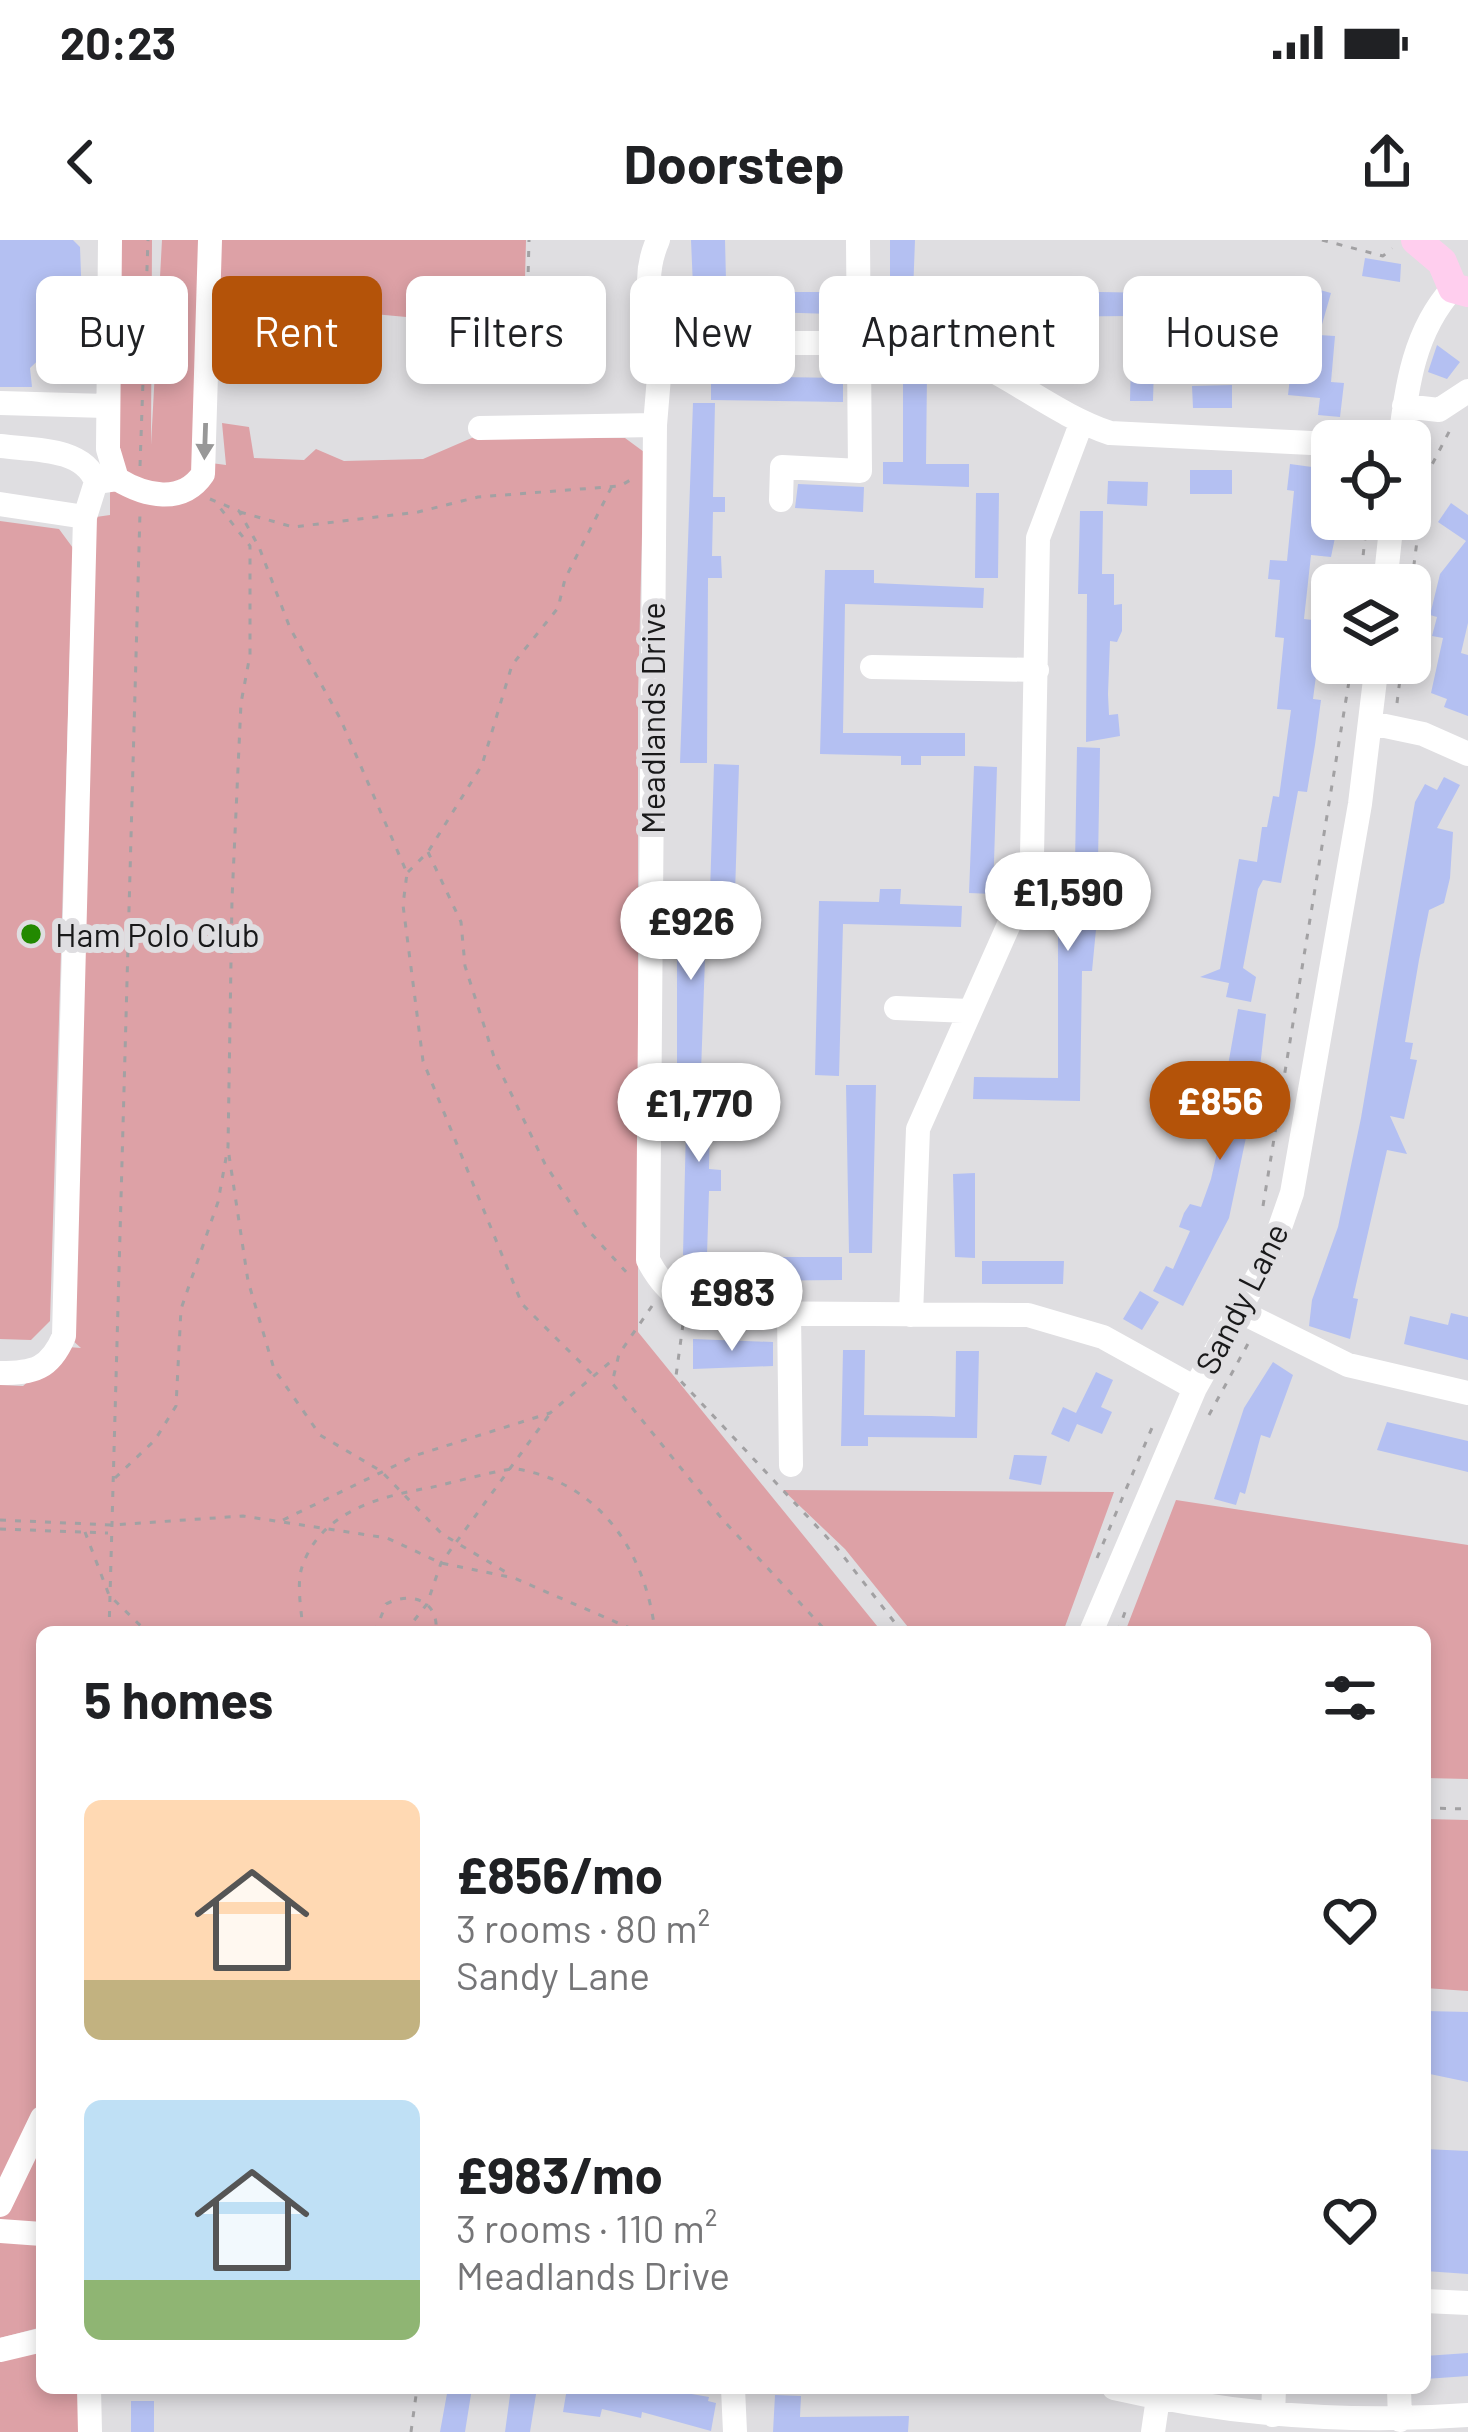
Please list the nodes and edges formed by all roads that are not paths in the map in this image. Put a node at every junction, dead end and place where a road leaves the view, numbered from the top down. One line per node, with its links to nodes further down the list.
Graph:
1 (110, 240): 14 (street)
2 (210, 240): 22 (street, one-way to 22)
3 (658, 240): 6 (street)
4 (858, 240): 7 (street)
5 (1416, 240): 8 (main road)
6 (651, 276)
7 (858, 276)
8 (1461, 290): 15 (street)
9 (658, 384): 18 (street, Meadlands Drive)
10 (859, 384): 23 (street)
11 (1013, 384): 17 (street)
12 (1468, 391): 15 (street)
13 (0, 403): 14 (street)
14 (106, 406): 22 (street)
15 (1404, 406): 16 (street)
16 (1402, 420)
17 (1081, 424): 20 (street); 27 (street)
18 (655, 425): 19 (street); 34 (street, Meadlands Drive)
19 (480, 428)
20 (1311, 444)
21 (0, 446): 22 (street)
22 (118, 484): 25 (street)
23 (781, 500)
24 (0, 504): 25 (street)
25 (85, 517): 36 (street)
26 (872, 667): 27 (street)
27 (1037, 670): 32 (street)
28 (1375, 684): 29 (street, Sandy Lane)
29 (1371, 723): 30 (street); 33 (street, Sandy Lane)
30 (1468, 754)
31 (896, 1008): 32 (street)
32 (969, 1011): 35 (street)
33 (1241, 1312): 37 (street, Sandy Lane); 38 (street)
34 (789, 1314): 35 (street); 39 (street)
35 (911, 1315): 37 (street)
36 (0, 1373)
37 (1195, 1388): 40 (street, Sandy Lane)
38 (1468, 1393)
39 (791, 1465)
40 (1094, 1626)
41 (36, 2130): 42 (street)
42 (0, 2205)
43 (0, 2231): 44 (street)
44 (36, 2234)
45 (1431, 2301): 46 (street)
46 (1468, 2303)
47 (36, 2342): 48 (street)
48 (0, 2350)
49 (89, 2394): 58 (street)
50 (734, 2394): 59 (street)
51 (1140, 2394): 54 (street)
52 (1274, 2394): 55 (street)
53 (1403, 2394): 57 (street)
54 (1158, 2398): 55 (street); 60 (street)
55 (1273, 2415): 57 (street)
56 (1468, 2415): 57 (street)
57 (1416, 2423)
58 (90, 2432)
59 (735, 2432)
60 (1153, 2432)

